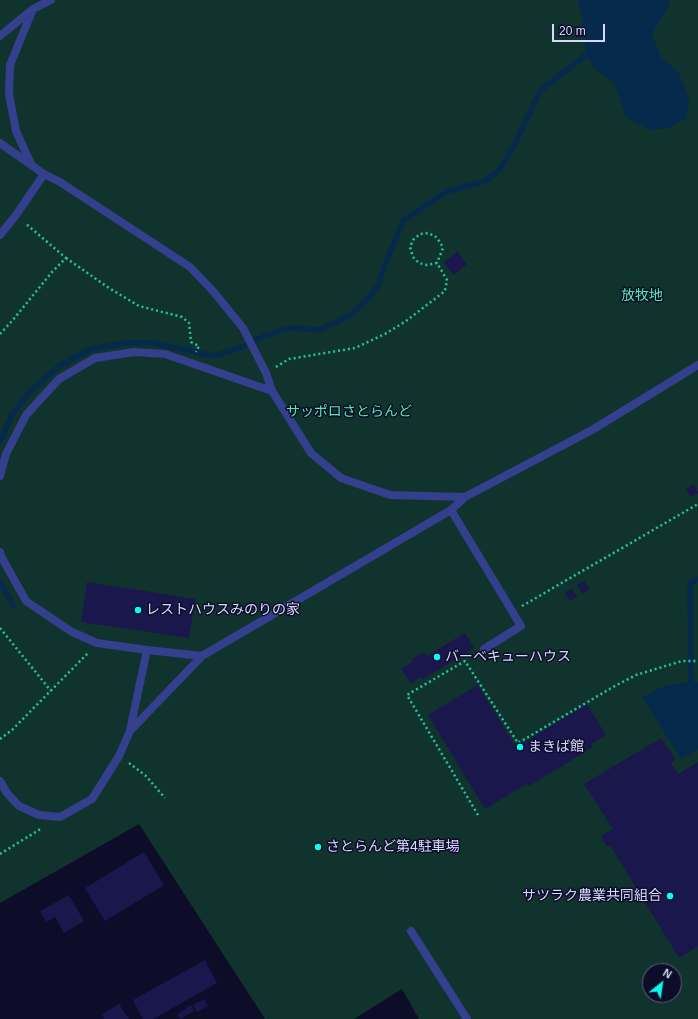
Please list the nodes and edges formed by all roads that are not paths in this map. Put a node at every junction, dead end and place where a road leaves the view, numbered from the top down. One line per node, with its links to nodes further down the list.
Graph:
1 (51, 0): 2 (lane)
2 (33, 9): 3 (lane); 5 (lane)
3 (0, 36)
4 (0, 144): 5 (lane)
5 (32, 166): 6 (lane)
6 (44, 174): 7 (lane); 9 (lane)
7 (0, 235)
8 (698, 365): 11 (lane)
9 (272, 391): 10 (lane); 11 (lane)
10 (0, 476)
11 (465, 497): 12 (lane)
12 (451, 510): 14 (lane); 16 (lane)
13 (0, 552): 15 (lane)
14 (484, 649)
15 (147, 650): 16 (lane); 17 (lane)
16 (202, 656): 17 (lane)
17 (130, 731): 18 (lane)
18 (0, 781)
19 (412, 931): 20 (lane)
20 (467, 1019)

